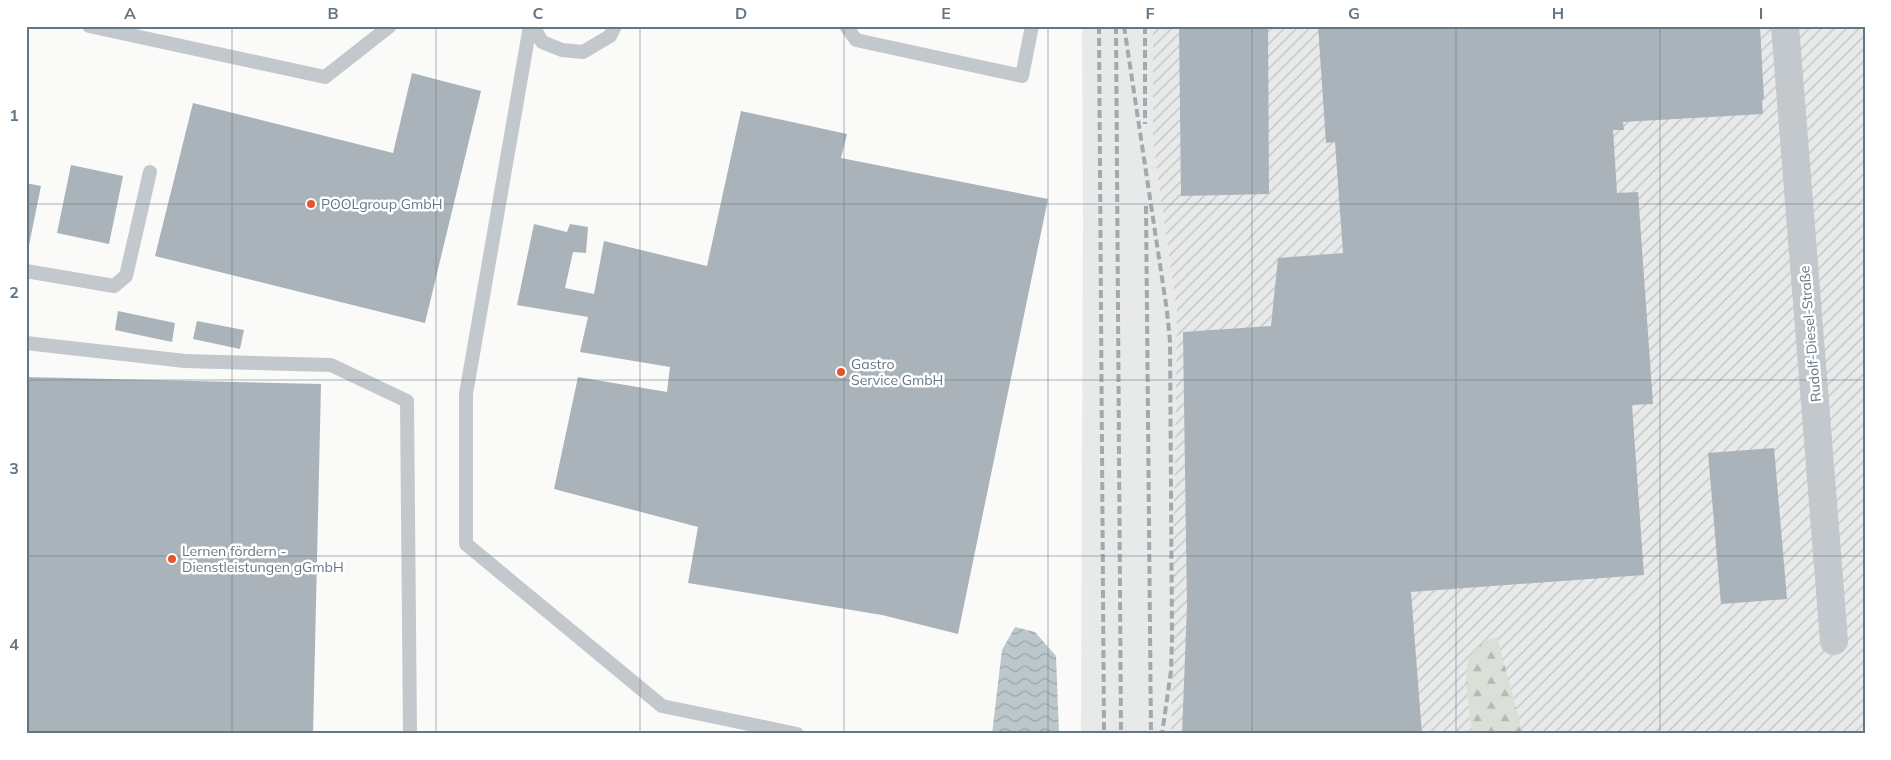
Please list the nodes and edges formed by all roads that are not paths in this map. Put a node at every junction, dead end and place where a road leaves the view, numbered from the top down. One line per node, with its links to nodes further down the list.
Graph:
1 (89, 26): 2 (lane)
2 (390, 26)
3 (532, 26): 4 (lane); 13 (lane)
4 (615, 26)
5 (846, 26): 6 (lane)
6 (1032, 26)
7 (1785, 26): 11 (street, Rudolf-Diesel-Straße)
8 (150, 172): 9 (lane)
9 (26, 271)
10 (26, 343): 12 (lane)
11 (1834, 641)
12 (410, 734)
13 (797, 734)

